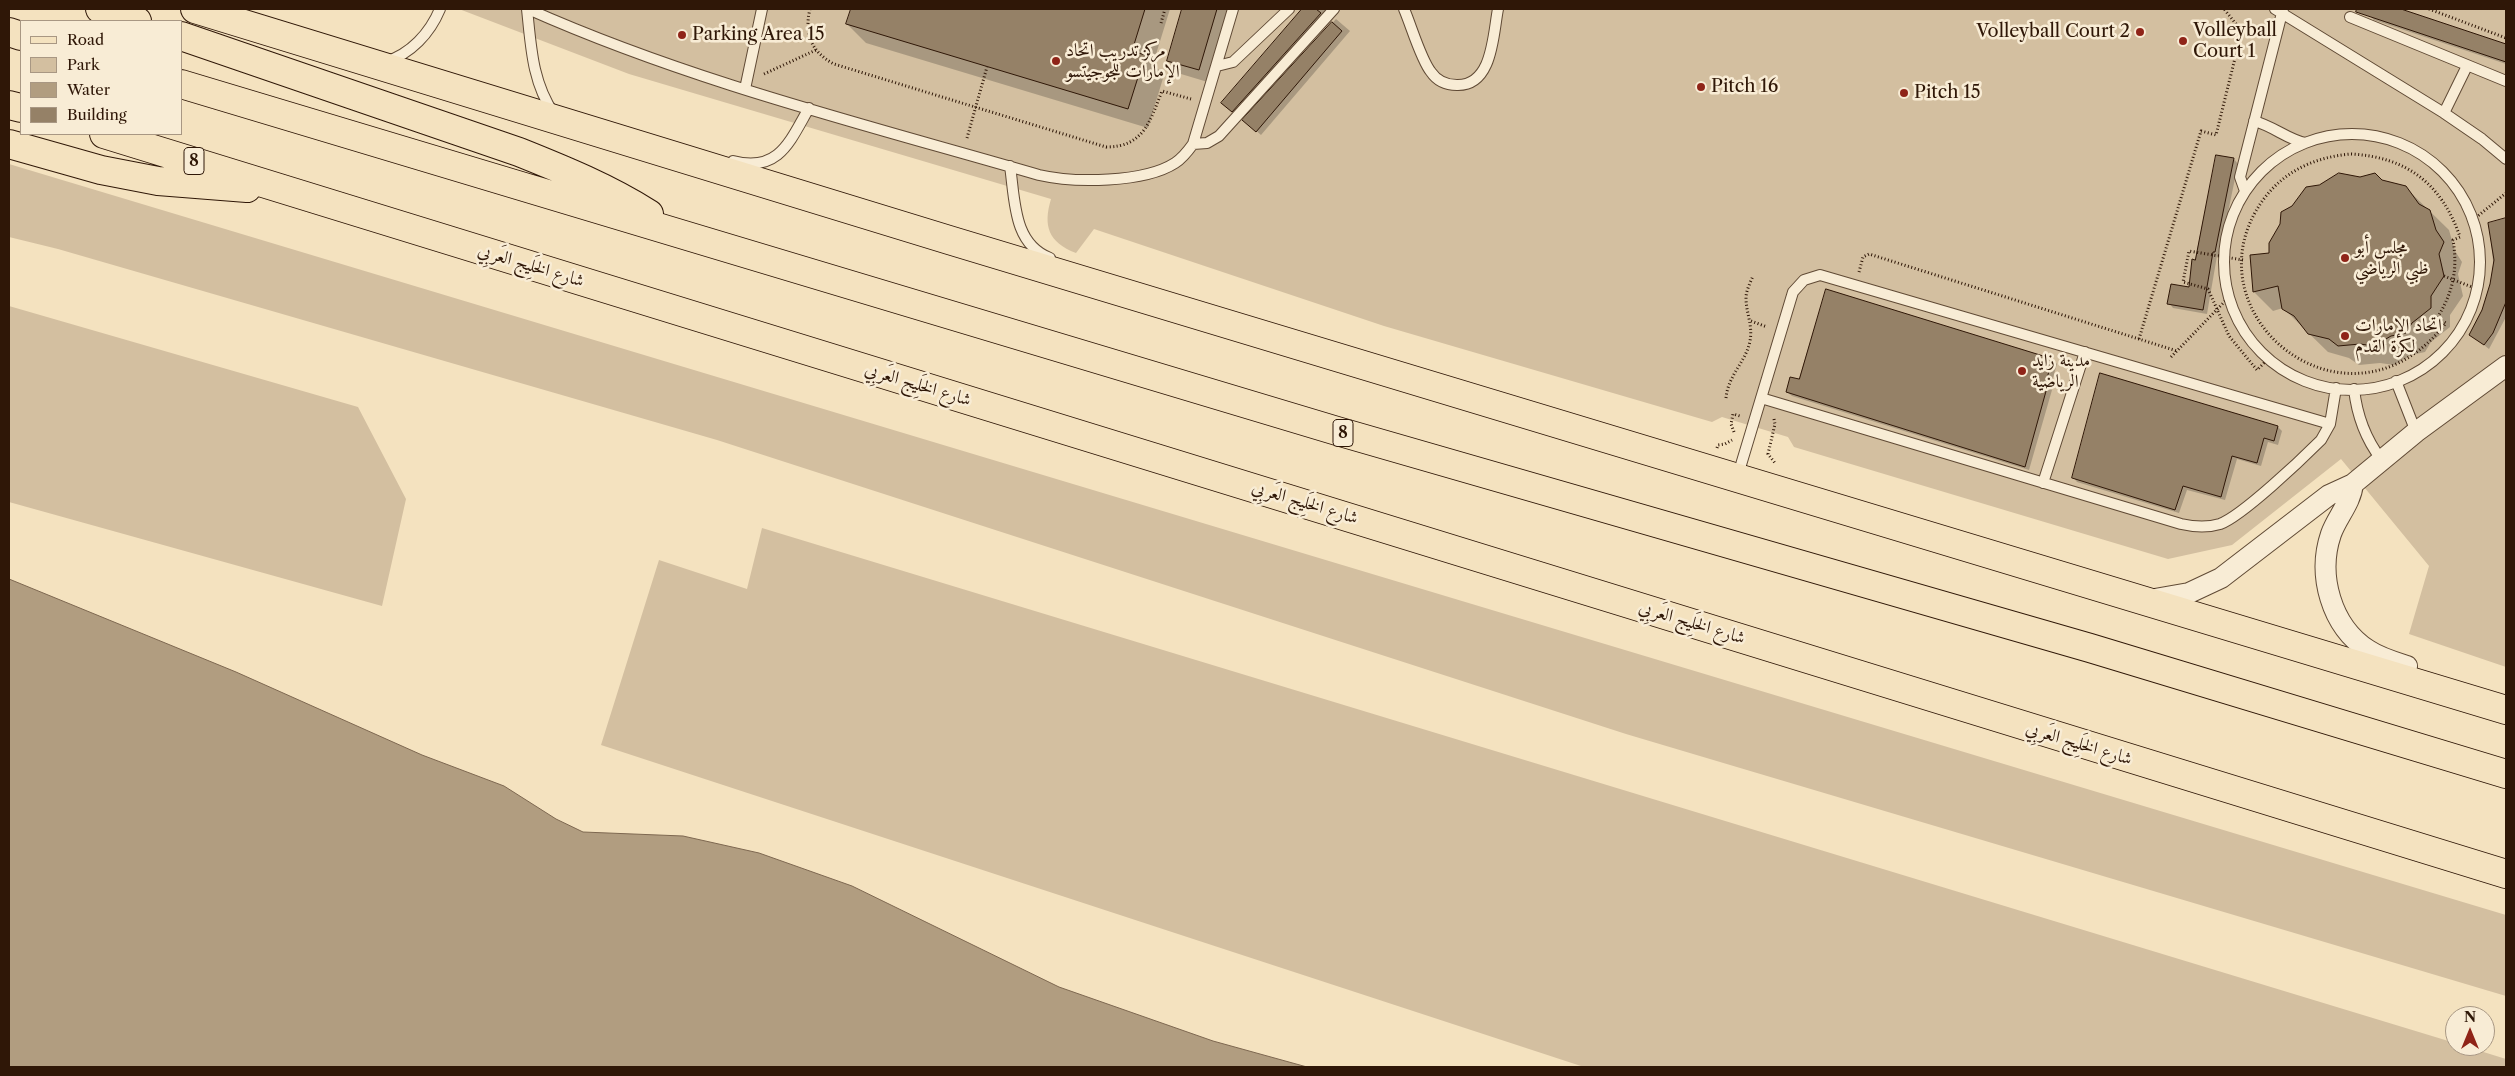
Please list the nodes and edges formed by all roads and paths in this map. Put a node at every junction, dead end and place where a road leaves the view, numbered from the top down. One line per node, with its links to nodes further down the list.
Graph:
1 (100, 9): 17 (main road)
2 (195, 9): 22 (main road)
3 (440, 9): 22 (lane)
4 (528, 9): 29 (lane); 34 (lane)
5 (762, 9): 26 (lane)
6 (810, 9): 21 (path)
7 (1165, 9): 18 (path)
8 (1233, 9): 23 (lane)
9 (1289, 9): 23 (lane)
10 (1334, 9): 39 (lane)
11 (1404, 9): 12 (lane)
12 (1498, 9)
13 (2224, 9): 61 (path)
14 (2429, 9): 20 (path)
15 (2279, 10): 33 (lane); 35 (lane)
16 (2350, 18): 24 (lane)
17 (134, 20)
18 (1161, 24)
19 (182, 36): 50 (main road)
20 (2506, 38)
21 (816, 50): 26 (path); 31 (path)
22 (376, 65): 34 (main road)
23 (1216, 66): 30 (lane)
24 (2467, 66): 27 (lane); 33 (lane)
25 (987, 67): 31 (path)
26 (749, 70): 29 (lane)
27 (2506, 81)
28 (182, 84): 50 (main road, 8)
29 (745, 89): 32 (lane)
30 (1206, 104): 31 (path); 39 (lane)
31 (976, 107): 41 (path)
32 (808, 108): 41 (lane); 43 (lane)
33 (2444, 113): 44 (lane)
34 (558, 121): 40 (main road)
35 (2254, 121): 37 (lane); 47 (lane)
36 (107, 135): 46 (main road, شارع الخَلِيج العَربِي / 8)
37 (2305, 143): 47 (lane); 49 (lane)
38 (9, 144): 46 (main road)
39 (1193, 144): 45 (lane)
40 (656, 150): 42 (lane); 77 (main road)
41 (964, 153): 45 (lane)
42 (705, 154)
43 (720, 157)
44 (2506, 159)
45 (1010, 166): 52 (lane)
46 (284, 188): 83 (main road, شارع الخَلِيج العَربِي / 8)
47 (2246, 191): 51 (lane)
48 (2506, 193): 49 (path)
49 (2473, 220): 58 (lane)
50 (680, 234): 82 (main road, 8)
51 (2224, 257): 53 (path); 59 (lane); 60 (path)
52 (1058, 260)
53 (2242, 260): 56 (path); 56 (path)
54 (1753, 276): 70 (path)
55 (2444, 276): 56 (path)
56 (2454, 280): 58 (path)
57 (1854, 284): 61 (path); 63 (lane); 71 (lane)
58 (2477, 288): 67 (lane)
59 (2229, 297): 60 (path); 65 (lane)
60 (2217, 309): 62 (path); 65 (path)
61 (2139, 339): 62 (path)
62 (2177, 351): 64 (path)
63 (2085, 352): 73 (lane); 78 (lane)
64 (2171, 357)
65 (2269, 358): 68 (lane)
66 (2506, 367): 74 (street)
67 (2396, 381): 69 (lane); 74 (lane)
68 (2336, 388): 69 (lane); 73 (lane)
69 (2354, 389): 75 (lane)
70 (1726, 398)
71 (1761, 398): 72 (lane); 78 (lane)
72 (1756, 413): 76 (path); 77 (lane)
73 (2330, 424): 78 (lane)
74 (2416, 432): 75 (street)
75 (2382, 459): 79 (street)
76 (1780, 465)
77 (1737, 479): 80 (main road)
78 (2042, 483)
79 (2353, 484): 80 (street); 81 (street)
80 (2137, 600): 81 (main road)
81 (2499, 708)
82 (2506, 774)
83 (2506, 874)

